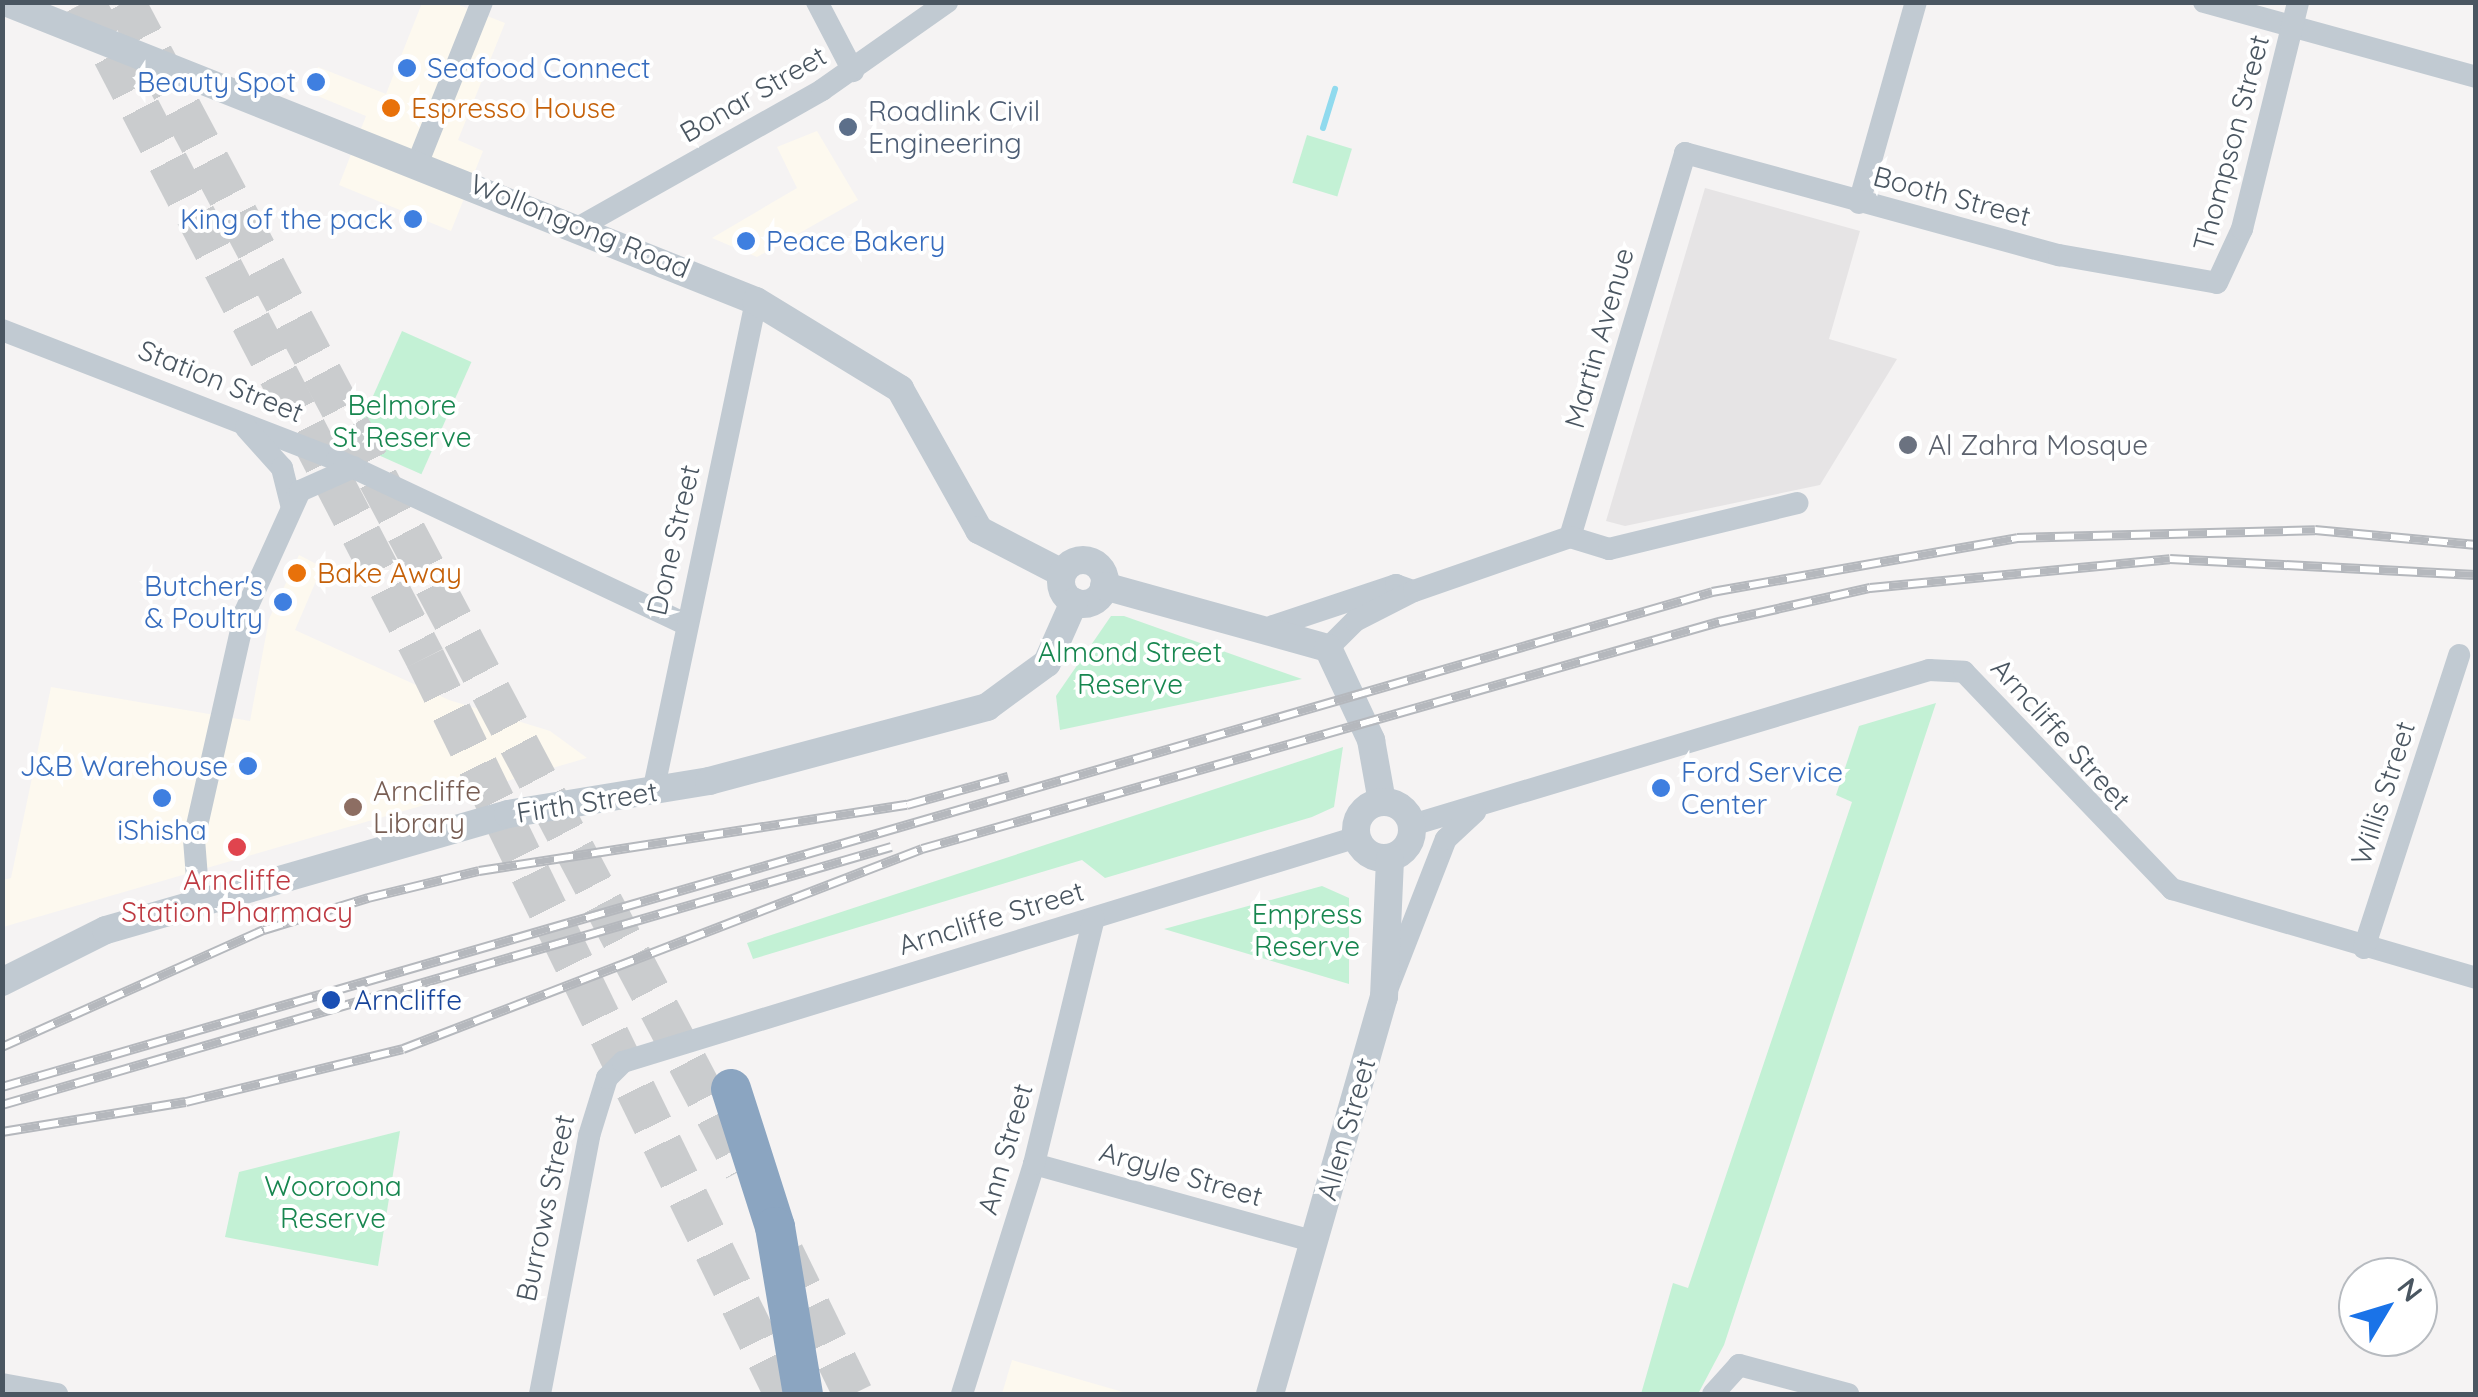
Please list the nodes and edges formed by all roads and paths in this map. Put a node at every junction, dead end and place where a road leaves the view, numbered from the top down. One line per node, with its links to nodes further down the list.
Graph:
1 (4, 2): 12 (street, Wollongong Road)
2 (482, 2): 12 (street)
3 (817, 2): 9 (street)
4 (947, 2): 9 (street, Bonar Street)
5 (1916, 2): 13 (street)
6 (2204, 2): 8 (street)
7 (2298, 2): 8 (street, Thompson Street)
8 (2292, 27): 10 (street); 15 (street, Thompson Street)
9 (853, 71): 14 (street, Bonar Street)
10 (2476, 77)
11 (1685, 154): 13 (street, Booth Street); 22 (street, Martin Avenue)
12 (418, 162): 14 (street, Wollongong Road)
13 (1859, 203): 15 (street, Booth Street)
14 (581, 226): 16 (street, Wollongong Road)
15 (2206, 284)
16 (756, 301): 23 (street, Wollongong Road); 27 (street, Done Street)
17 (2, 330): 18 (street, Station Street)
18 (238, 419): 19 (street, Station Street); 20 (street)
19 (354, 468): 20 (street); 27 (street, Station Street)
20 (291, 504): 37 (street)
21 (1797, 504): 22 (street)
22 (1570, 538): 25 (street)
23 (1062, 573): 24 (street, Wollongong Road); 26 (street)
24 (1104, 586): 26 (street); 28 (street)
25 (1414, 591): 28 (street); 29 (street)
26 (1074, 602): 31 (street, Firth Street)
27 (684, 624): 31 (street, Done Street)
28 (1272, 626): 29 (street)
29 (1328, 648): 32 (street)
30 (2458, 656): 39 (street, Willis Street)
31 (653, 792): 37 (street, Firth Street)
32 (1382, 802): 34 (street); 35 (street)
33 (1482, 807): 34 (street, Arncliffe Street); 39 (street, Arncliffe Street); 42 (street)
34 (1412, 825): 36 (street)
35 (1356, 837): 36 (street); 38 (street, Arncliffe Street)
36 (1390, 859): 42 (street, Allen Street)
37 (199, 903): 41 (street, Firth Street)
38 (1094, 918): 43 (street, Arncliffe Street); 45 (street, Ann Street)
39 (2364, 948): 40 (street, Arncliffe Street)
40 (2476, 978)
41 (2, 982)
42 (1384, 996): 46 (street, Allen Street)
43 (642, 1054): 49 (street, Burrows Street)
44 (730, 1089): 50 (highway)
45 (1034, 1164): 46 (street, Argyle Street); 51 (street, Ann Street)
46 (1312, 1241): 52 (street, Allen Street)
47 (2, 1384): 48 (street)
48 (57, 1394)
49 (540, 1394)
50 (803, 1394)
51 (962, 1394)
52 (1270, 1394)
53 (1713, 1394): 54 (street)
54 (1848, 1394)

